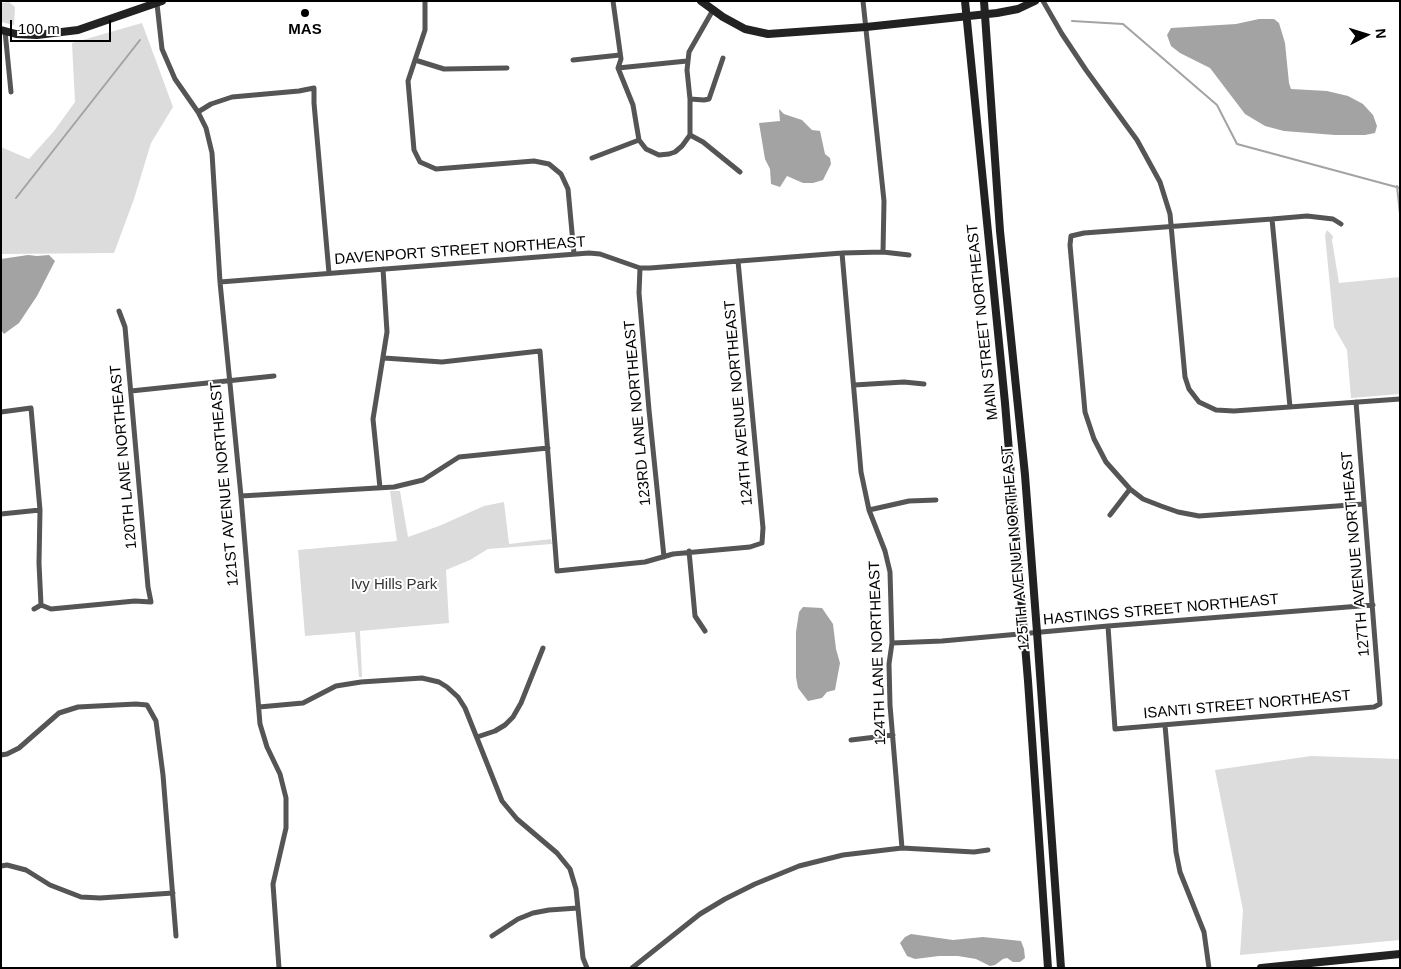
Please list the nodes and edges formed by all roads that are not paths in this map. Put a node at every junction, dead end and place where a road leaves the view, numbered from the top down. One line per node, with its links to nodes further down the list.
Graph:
1 (425, 1): 17 (street)
2 (613, 1): 15 (street)
3 (701, 1): 10 (main road)
4 (863, 1): 13 (street)
5 (965, 1): 12 (main road, MAIN STREET NORTHEAST)
6 (984, 1): 11 (main road)
7 (1035, 1): 11 (main road)
8 (1043, 1): 31 (street)
9 (158, 2): 14 (main road); 24 (street, 121ST AVENUE NORTHEAST)
10 (712, 10): 13 (main road); 19 (street)
11 (985, 14): 12 (main road); 69 (main road, 125TH AVENUE NORTHEAST)
12 (966, 16): 13 (main road); 70 (main road, MAIN STREET NORTHEAST)
13 (866, 27): 32 (street)
14 (3, 30): 22 (street)
15 (620, 55): 18 (street); 21 (street)
16 (723, 58): 23 (street)
17 (415, 60): 20 (street); 34 (street)
18 (573, 60)
19 (687, 61): 21 (street); 23 (street)
20 (507, 68)
21 (618, 68): 26 (street)
22 (11, 92)
23 (690, 99): 25 (street)
24 (198, 112): 39 (street); 40 (street, 121ST AVENUE NORTHEAST)
25 (690, 135): 26 (street); 28 (street)
26 (639, 140): 27 (street)
27 (592, 158)
28 (740, 172)
29 (1272, 218): 30 (street); 31 (street); 50 (street)
30 (1341, 224)
31 (1171, 227): 50 (street); 54 (street)
32 (883, 252): 33 (street, DAVENPORT STREET NORTHEAST); 35 (street, DAVENPORT STREET NORTHEAST)
33 (842, 253): 36 (street, DAVENPORT STREET NORTHEAST); 46 (street, 124TH LANE NORTHEAST)
34 (574, 254): 37 (street, DAVENPORT STREET NORTHEAST); 38 (street, DAVENPORT STREET NORTHEAST)
35 (909, 255)
36 (738, 260): 37 (street, DAVENPORT STREET NORTHEAST); 62 (street, 124TH AVENUE NORTHEAST)
37 (640, 268): 63 (street, 123RD LANE NORTHEAST)
38 (383, 269): 39 (street, DAVENPORT STREET NORTHEAST); 42 (street)
39 (329, 273): 40 (street, DAVENPORT STREET NORTHEAST)
40 (220, 282): 44 (street, 121ST AVENUE NORTHEAST)
41 (119, 311): 47 (street, 120TH LANE NORTHEAST)
42 (384, 358): 52 (street); 53 (street)
43 (274, 376): 44 (street)
44 (229, 380): 47 (street); 55 (street, 121ST AVENUE NORTHEAST)
45 (924, 384): 46 (street)
46 (854, 385): 59 (street, 124TH LANE NORTHEAST)
47 (132, 391): 64 (street, 120TH LANE NORTHEAST)
48 (1400, 399): 49 (street)
49 (1356, 402): 50 (street); 57 (street, 127TH AVENUE NORTHEAST)
50 (1290, 407)
51 (1, 412): 58 (street)
52 (548, 448): 53 (street); 63 (street)
53 (380, 488): 55 (street)
54 (1130, 489): 57 (street); 61 (street)
55 (241, 496): 74 (street, 121ST AVENUE NORTHEAST)
56 (936, 500): 59 (street)
57 (1364, 504): 65 (street, 127TH AVENUE NORTHEAST)
58 (40, 510): 60 (street); 64 (street)
59 (869, 510): 71 (street, 124TH LANE NORTHEAST)
60 (1, 514)
61 (1110, 515)
62 (689, 552): 63 (street); 68 (street)
63 (664, 557)
64 (41, 605): 66 (street)
65 (1373, 606): 67 (street, HASTINGS STREET NORTHEAST); 73 (street, 127TH AVENUE NORTHEAST)
66 (34, 609)
67 (1108, 626): 69 (street, HASTINGS STREET NORTHEAST); 75 (street, ISANTI STREET NORTHEAST)
68 (705, 631)
69 (1037, 632): 70 (street, HASTINGS STREET NORTHEAST); 92 (main road, 125TH AVENUE NORTHEAST)
70 (1024, 634): 71 (street, HASTINGS STREET NORTHEAST); 91 (main road, MAIN STREET NORTHEAST)
71 (892, 643): 76 (street, 124TH LANE NORTHEAST)
72 (543, 648): 77 (street)
73 (1380, 704): 75 (street, ISANTI STREET NORTHEAST)
74 (258, 707): 77 (street); 88 (street, 121ST AVENUE NORTHEAST)
75 (1165, 725): 93 (street)
76 (893, 735): 78 (street); 80 (street, 124TH LANE NORTHEAST)
77 (477, 737): 84 (street)
78 (851, 740)
79 (1, 755): 83 (street)
80 (902, 848): 81 (street); 90 (street)
81 (988, 850)
82 (1, 866): 83 (street)
83 (173, 893): 85 (street)
84 (578, 908): 86 (street); 89 (street)
85 (176, 936)
86 (492, 936)
87 (1400, 954): 94 (main road)
88 (280, 968)
89 (587, 968)
90 (632, 968)
91 (1048, 968)
92 (1061, 968)
93 (1209, 968)
94 (1261, 968)

